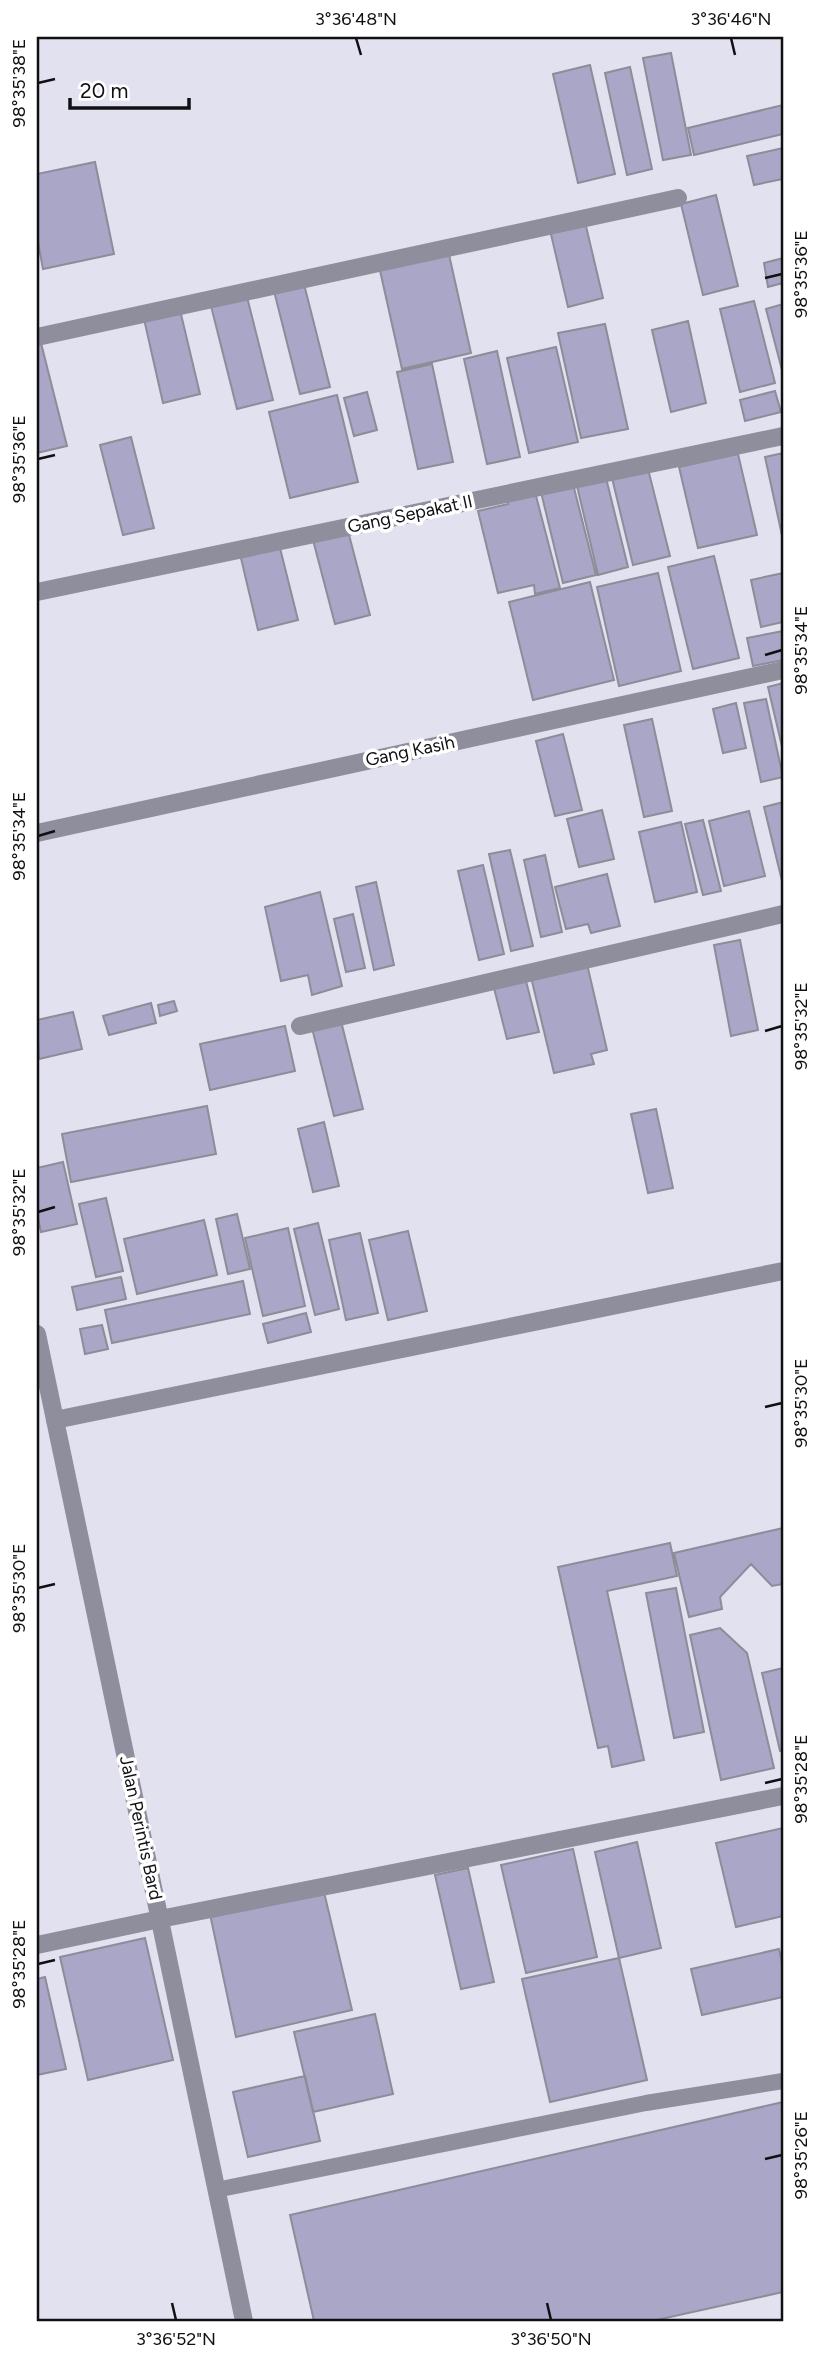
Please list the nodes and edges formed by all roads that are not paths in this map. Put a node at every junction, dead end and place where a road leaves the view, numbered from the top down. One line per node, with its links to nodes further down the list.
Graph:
1 (678, 198): 2 (street)
2 (37, 337)
3 (783, 436): 4 (street, Gang Sepakat II)
4 (37, 592)
5 (783, 670): 6 (street, Gang Kasih)
6 (37, 833)
7 (783, 914): 8 (street)
8 (300, 1026)
9 (783, 1271): 11 (street)
10 (37, 1334): 11 (street, Jalan Perintis Bard)
11 (55, 1420): 13 (street, Jalan Perintis Bard)
12 (783, 1796): 13 (street)
13 (160, 1919): 14 (street); 16 (street, Jalan Perintis Bard)
14 (37, 1945)
15 (783, 2081): 16 (lane)
16 (216, 2190): 17 (street, Jalan Perintis Bard)
17 (244, 2321)

